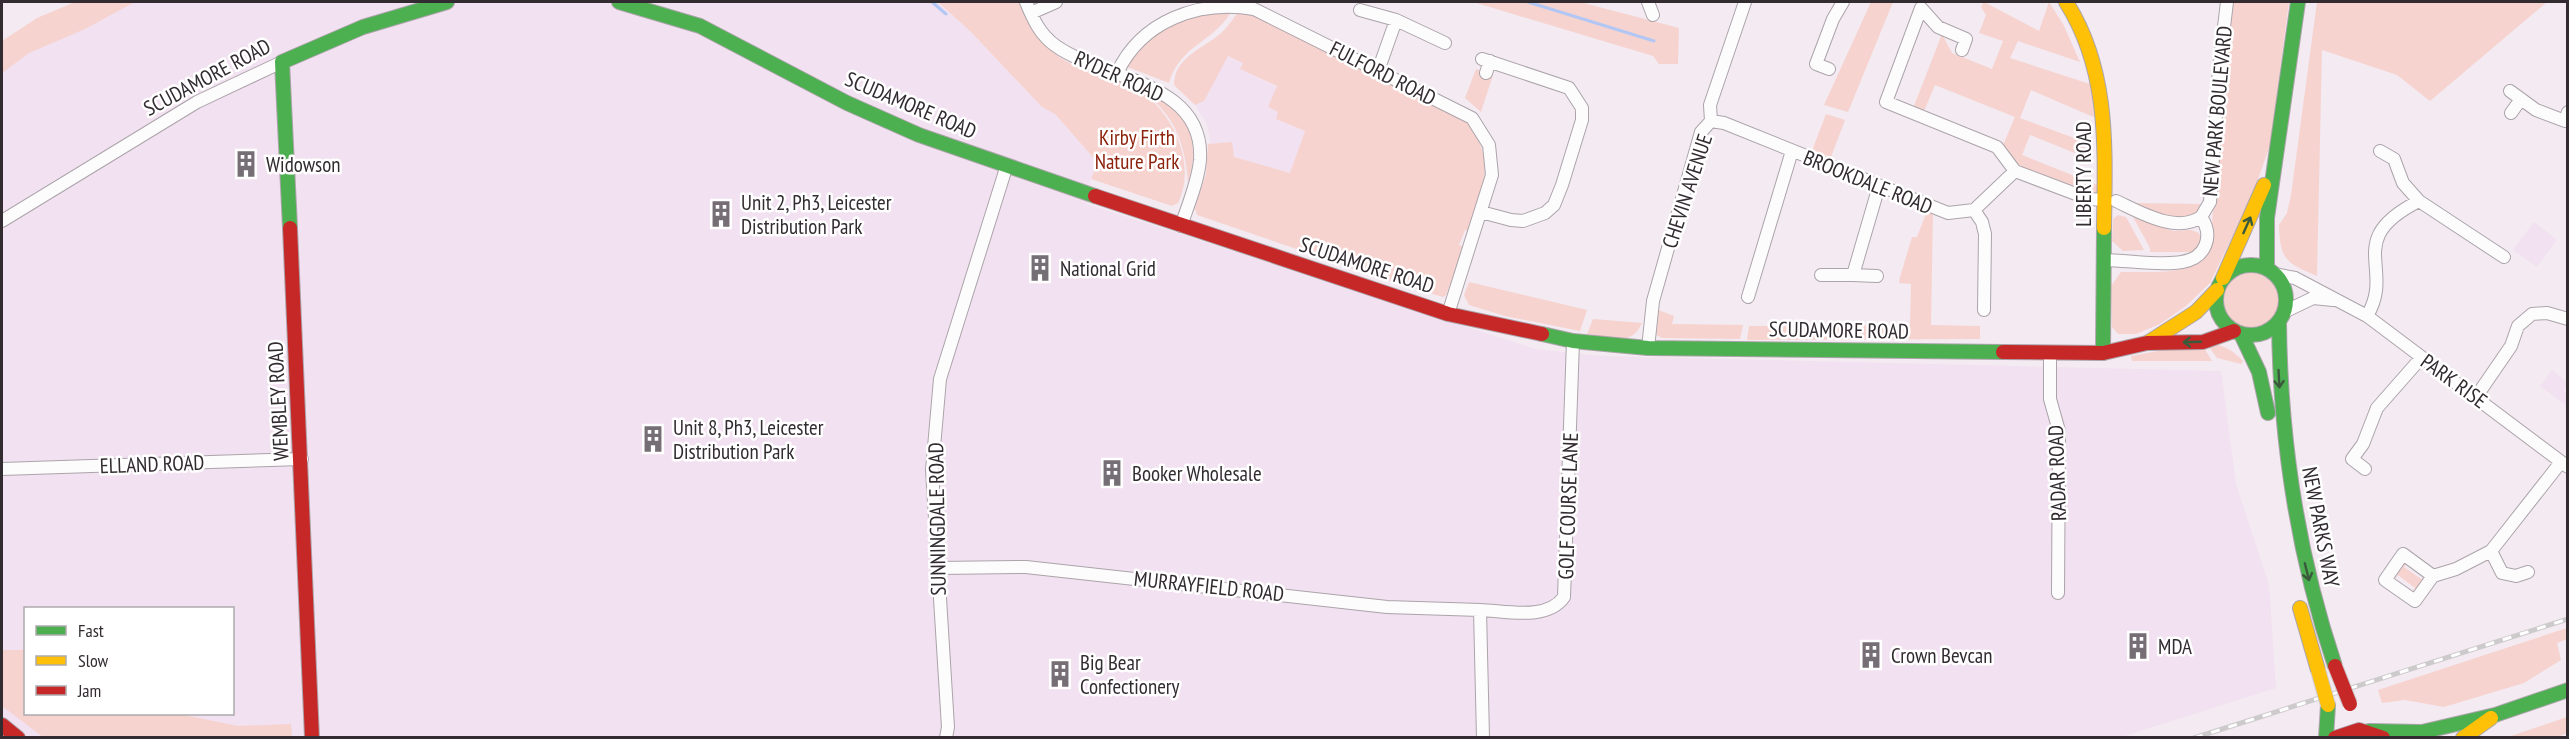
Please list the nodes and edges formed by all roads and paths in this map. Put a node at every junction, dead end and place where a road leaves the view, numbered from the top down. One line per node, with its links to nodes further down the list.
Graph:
1 (447, 2): 17 (main road, SCUDAMORE ROAD)
2 (619, 2): 28 (main road, SCUDAMORE ROAD)
3 (1056, 2): 11 (street)
4 (1648, 2): 13 (street)
5 (1745, 2): 24 (street, CHEVIN AVENUE)
6 (1843, 2): 19 (street)
7 (2066, 2): 31 (main road, LIBERTY ROAD)
8 (2227, 2): 35 (street, NEW PARK BOULEVARD)
9 (2298, 2): 27 (main road)
10 (1255, 5): 20 (street, FULFORD ROAD); 21 (street, FULFORD ROAD)
11 (1029, 8): 21 (street, RYDER ROAD)
12 (1360, 10): 14 (street)
13 (1653, 15)
14 (1396, 20): 15 (street); 20 (street)
15 (1445, 43)
16 (1962, 50): 29 (street)
17 (282, 62): 36 (street, SCUDAMORE ROAD); 61 (main road, WEMBLEY ROAD)
18 (1486, 64): 34 (street)
19 (1829, 69)
20 (1378, 71): 34 (street, FULFORD ROAD)
21 (1118, 73): 37 (street, RYDER ROAD)
22 (2511, 113): 23 (street)
23 (2567, 120)
24 (1711, 121): 25 (street, BROOKDALE ROAD); 55 (street, CHEVIN AVENUE)
25 (1792, 151): 30 (street, BROOKDALE ROAD); 45 (street)
26 (2380, 152): 32 (street)
27 (2276, 153): 40 (main road); 44 (main road, one-way to 27)
28 (1007, 165): 37 (main road, SCUDAMORE ROAD); 66 (street, SUNNINGDALE ROAD)
29 (2015, 171): 31 (street, NEW PARK BOULEVARD); 33 (street)
30 (1879, 186): 33 (street, BROOKDALE ROAD); 42 (street)
31 (2110, 201): 35 (street, NEW PARK BOULEVARD); 39 (main road, LIBERTY ROAD)
32 (2419, 201): 38 (street); 51 (street)
33 (1974, 210): 47 (street)
34 (1481, 212): 48 (street, FULFORD ROAD)
35 (2201, 217): 39 (street, NEW PARK BOULEVARD)
36 (2, 221)
37 (1181, 226): 48 (main road, SCUDAMORE ROAD)
38 (2504, 257)
39 (2103, 260): 57 (main road, LIBERTY ROAD)
40 (2271, 272): 44 (main road); 46 (street, PARK RISE); 50 (main road)
41 (1821, 275): 42 (street)
42 (1853, 275): 43 (street)
43 (1876, 276)
44 (2220, 284): 52 (main road); 54 (main road, SCUDAMORE ROAD)
45 (1749, 297)
46 (2337, 300): 50 (street, PARK RISE); 51 (street, PARK RISE)
47 (1984, 310)
48 (1448, 314): 53 (main road, SCUDAMORE ROAD)
49 (2566, 315): 59 (street)
50 (2282, 316): 52 (main road); 75 (main road, NEW PARKS WAY, one-way to 75, bridge)
51 (2367, 316): 58 (street, PARK RISE)
52 (2237, 332): 54 (main road, SCUDAMORE ROAD, one-way to 54); 60 (main road)
53 (1573, 341): 55 (main road, SCUDAMORE ROAD); 71 (street, GOLF COURSE LANE)
54 (2147, 343): 57 (main road, SCUDAMORE ROAD)
55 (1648, 348): 56 (main road, SCUDAMORE ROAD)
56 (2050, 353): 57 (main road, SCUDAMORE ROAD); 70 (street, RADAR ROAD)
57 (2103, 353)
58 (2421, 358): 59 (street, PARK RISE); 64 (street)
59 (2476, 397): 62 (street, PARK RISE)
60 (2269, 424)
61 (302, 459): 63 (street, ELLAND ROAD); 77 (main road, WEMBLEY ROAD)
62 (2564, 465): 65 (street)
63 (2, 469)
64 (2366, 469)
65 (2491, 551): 67 (street); 68 (street)
66 (937, 568): 71 (street, MURRAYFIELD ROAD); 78 (street, SUNNINGDALE ROAD)
67 (2528, 572)
68 (2433, 576)
69 (2296, 590): 80 (main road, NEW PARKS WAY, bridge)
70 (2058, 593)
71 (1480, 610): 79 (street)
72 (2568, 690): 73 (main road)
73 (2495, 715): 75 (main road); 83 (main road)
74 (2, 725): 76 (main road)
75 (2368, 730): 81 (main road); 82 (main road)
76 (18, 738)
77 (312, 738)
78 (946, 738)
79 (1483, 738)
80 (2326, 738)
81 (2335, 738)
82 (2383, 738)
83 (2463, 738)

